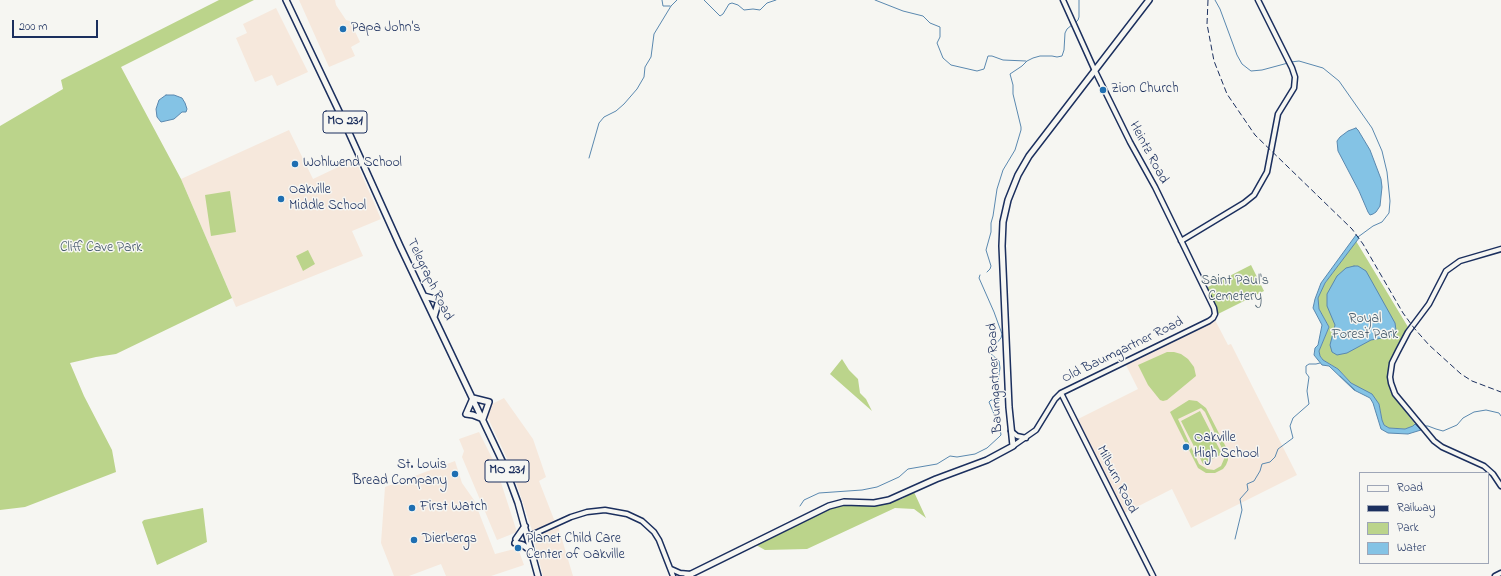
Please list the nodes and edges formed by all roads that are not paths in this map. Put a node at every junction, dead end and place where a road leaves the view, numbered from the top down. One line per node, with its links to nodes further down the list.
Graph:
1 (286, 0): 10 (main road, Telegraph Road / MO 231)
2 (1063, 0): 5 (street, Heintz Road)
3 (1149, 0): 6 (main road, Baumgartner Road)
4 (1258, 0): 8 (street)
5 (1090, 60): 6 (street); 7 (street, Heintz Road)
6 (1103, 60): 7 (main road, Baumgartner Road)
7 (1095, 71): 8 (street, Heintz Road); 16 (main road, Baumgartner Road)
8 (1181, 241): 11 (street, Heintz Road)
9 (1501, 249): 20 (street)
10 (424, 296): 12 (main road, Telegraph Road / MO 231); 12 (main road)
11 (1214, 316): 13 (street, Old Baumgartner Road)
12 (434, 317): 14 (main road, Telegraph Road / MO 231)
13 (1061, 393): 17 (street, Old Baumgartner Road); 29 (street, Milburn Road)
14 (473, 398): 15 (main road, Telegraph Road / MO 231); 15 (main road); 15 (main road)
15 (483, 419): 21 (main road, Telegraph Road / MO 231)
16 (1011, 432): 17 (street); 18 (main road, Baumgartner Road); 19 (main road)
17 (1027, 438): 18 (street, Old Baumgartner Road)
18 (1013, 446): 19 (main road, Baumgartner Road)
19 (1004, 451): 26 (main road, Baumgartner Road)
20 (1501, 486)
21 (525, 526): 22 (main road, Telegraph Road / MO 231); 23 (main road)
22 (528, 537): 23 (main road, Telegraph Road / MO 231); 24 (street)
23 (531, 551): 27 (main road, Telegraph Road / MO 231)
24 (670, 569): 26 (street); 28 (street)
25 (1501, 573): 30 (street)
26 (689, 575)
27 (538, 576)
28 (673, 576)
29 (1153, 576)
30 (1495, 576)

